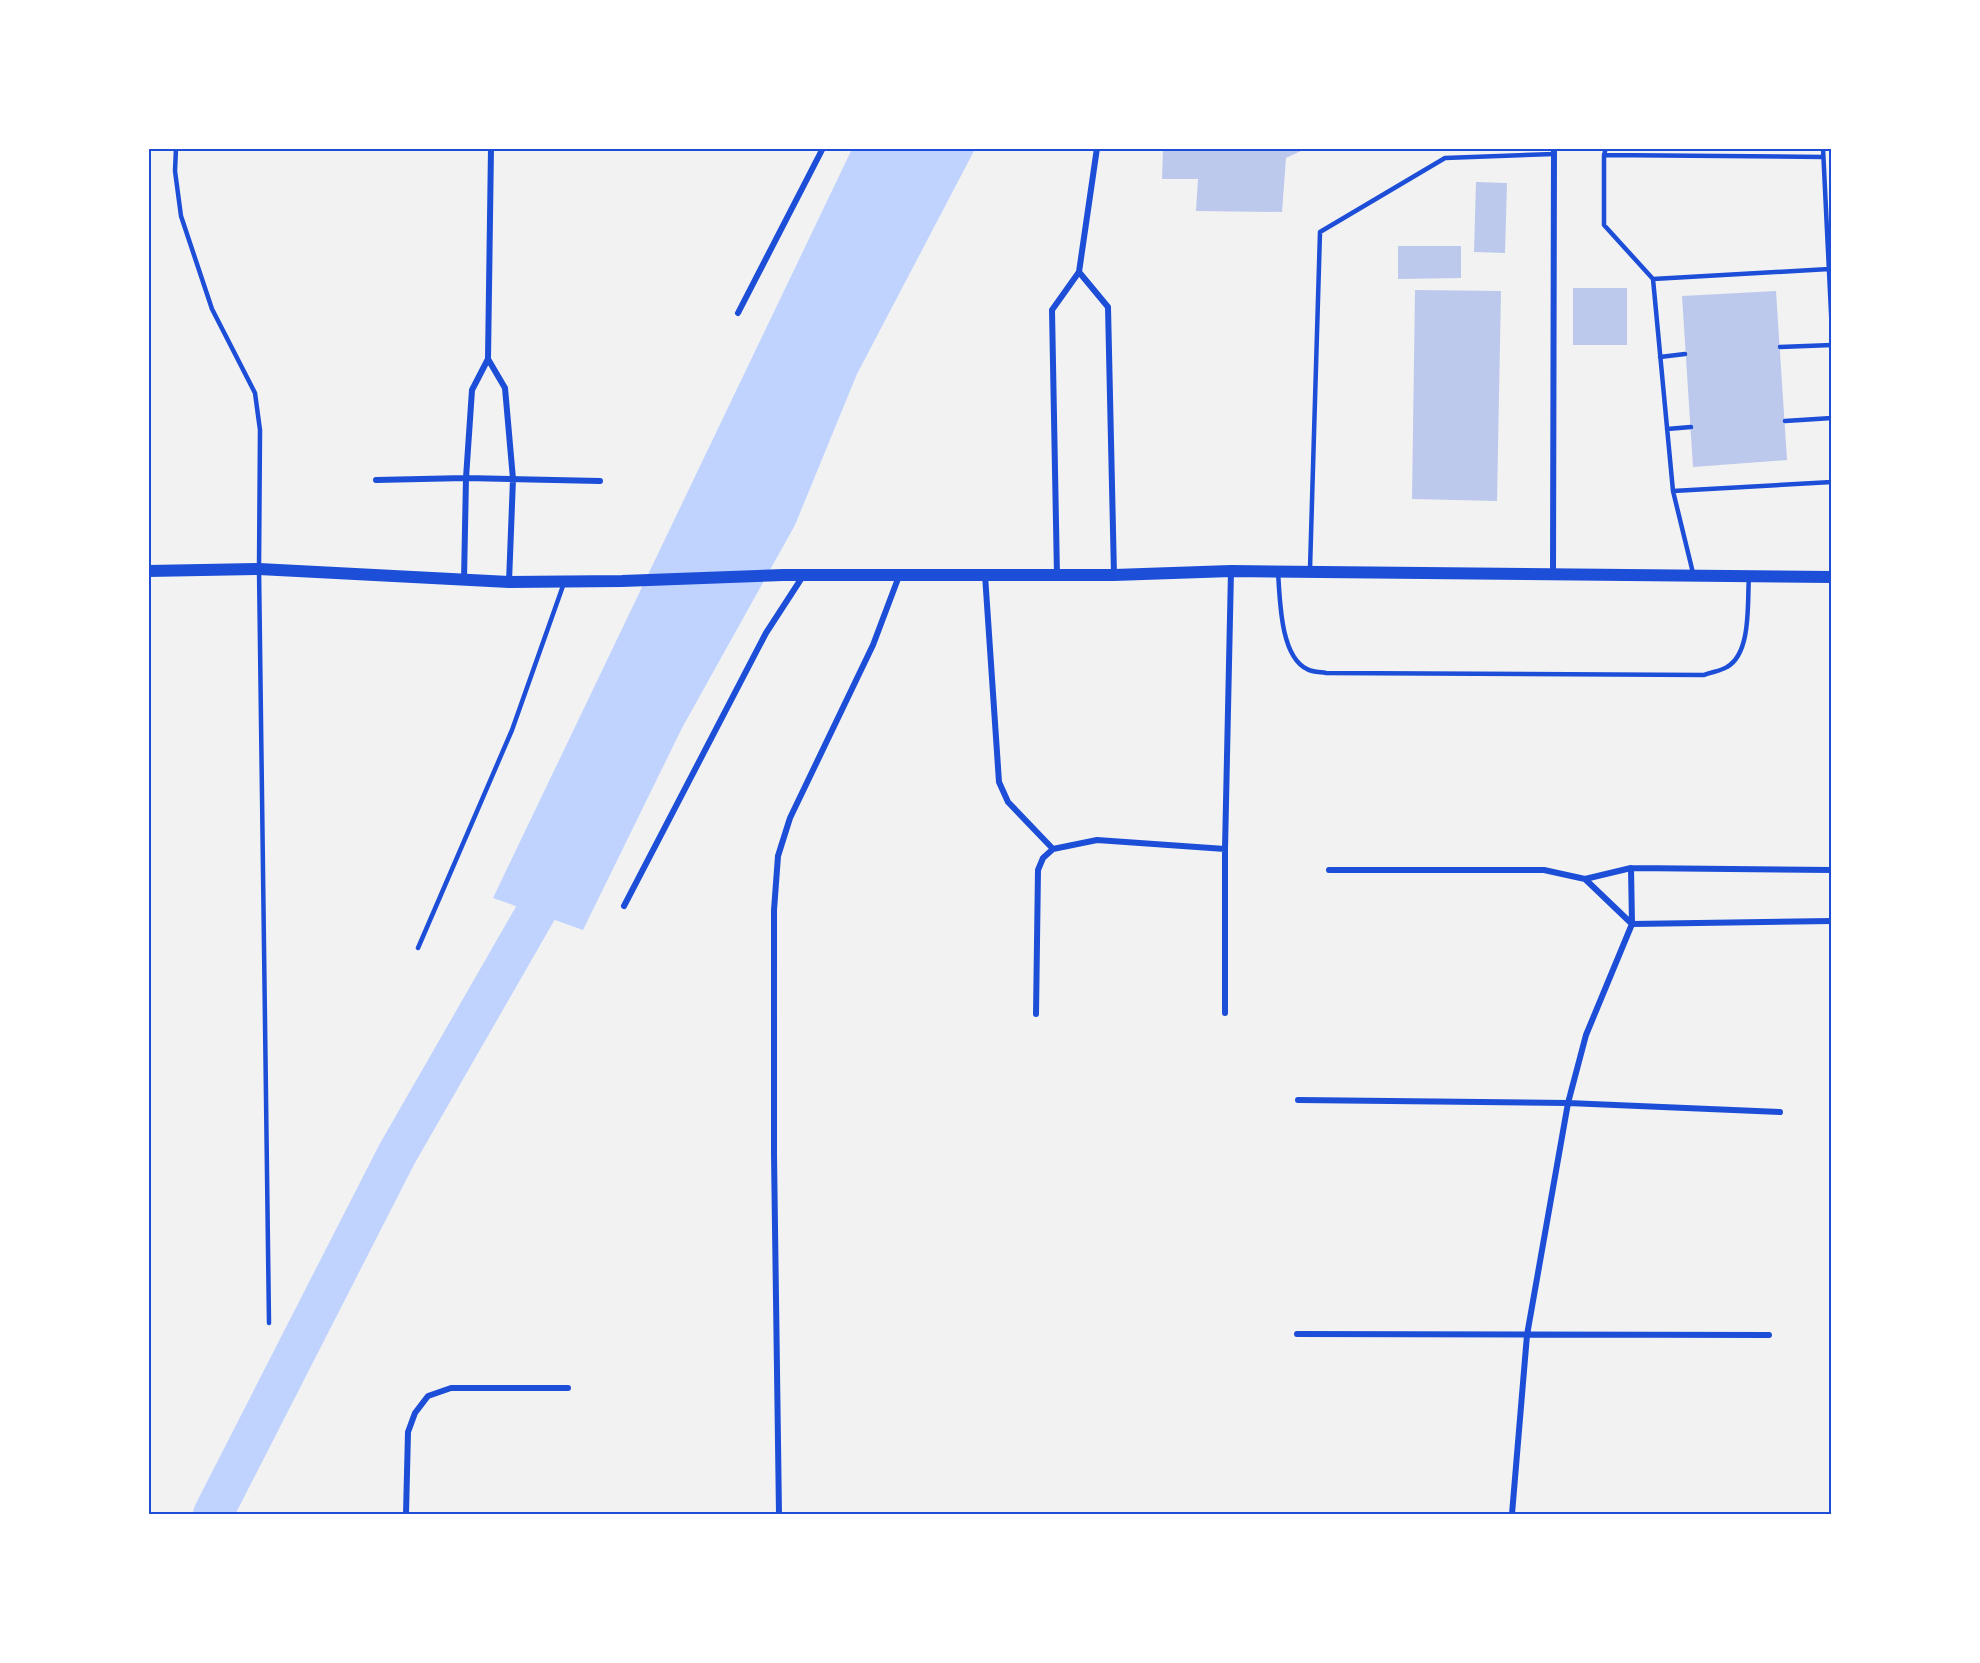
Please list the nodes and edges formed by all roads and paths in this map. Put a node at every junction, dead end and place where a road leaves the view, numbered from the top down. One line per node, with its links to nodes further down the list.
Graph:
1 (176, 148): 32 (lane)
2 (491, 148): 21 (street)
3 (823, 148): 15 (street)
4 (1097, 148): 13 (street)
5 (1604, 148): 9 (lane)
6 (1761, 148): 10 (lane)
7 (1823, 148): 11 (lane)
8 (1554, 151): 36 (lane); 37 (street)
9 (1604, 155): 10 (lane); 14 (lane)
10 (1761, 157): 11 (lane)
11 (1823, 158): 12 (lane)
12 (1829, 269): 14 (lane); 16 (lane)
13 (1079, 272): 41 (street); 42 (street)
14 (1653, 279): 20 (lane)
15 (738, 313)
16 (1832, 333)
17 (1832, 345): 18 (lane)
18 (1780, 347)
19 (1686, 354): 20 (lane)
20 (1660, 357): 25 (lane)
21 (488, 359): 26 (street); 27 (street)
22 (1832, 418): 23 (lane)
23 (1785, 421)
24 (1690, 427): 25 (lane)
25 (1667, 429): 31 (lane)
26 (466, 478): 27 (street); 28 (street); 47 (street)
27 (513, 479): 29 (street); 48 (street)
28 (376, 480)
29 (600, 481)
30 (1832, 482): 31 (lane)
31 (1673, 492): 43 (lane)
32 (259, 569): 33 (main road); 47 (main road); 64 (lane)
33 (148, 571)
34 (1231, 571): 35 (main road); 42 (main road); 50 (street)
35 (1277, 571): 36 (main road); 44 (lane)
36 (1310, 572): 37 (main road)
37 (1553, 574): 43 (main road)
38 (803, 575): 40 (main road); 46 (main road); 55 (street)
39 (985, 575): 40 (main road); 41 (main road); 49 (street)
40 (899, 576): 70 (street)
41 (1057, 576): 42 (main road)
42 (1114, 576)
43 (1694, 576): 44 (main road)
44 (1749, 576): 45 (main road)
45 (1832, 576)
46 (564, 580): 48 (main road); 58 (lane)
47 (464, 581): 48 (main road)
48 (509, 582)
49 (1053, 849): 50 (street); 60 (street)
50 (1225, 849): 59 (street)
51 (1631, 868): 53 (street); 54 (street); 57 (street)
52 (1329, 870): 54 (street)
53 (1832, 870)
54 (1585, 879): 57 (street)
55 (624, 906)
56 (1832, 921): 57 (street)
57 (1632, 924): 62 (street)
58 (418, 948)
59 (1226, 1012)
60 (1036, 1014)
61 (1298, 1100): 62 (street)
62 (1568, 1103): 63 (street); 66 (street)
63 (1780, 1112)
64 (269, 1323)
65 (1297, 1334): 66 (street)
66 (1527, 1335): 67 (street); 71 (street)
67 (1770, 1335)
68 (568, 1388): 69 (street)
69 (406, 1515)
70 (779, 1515)
71 (1512, 1515)

